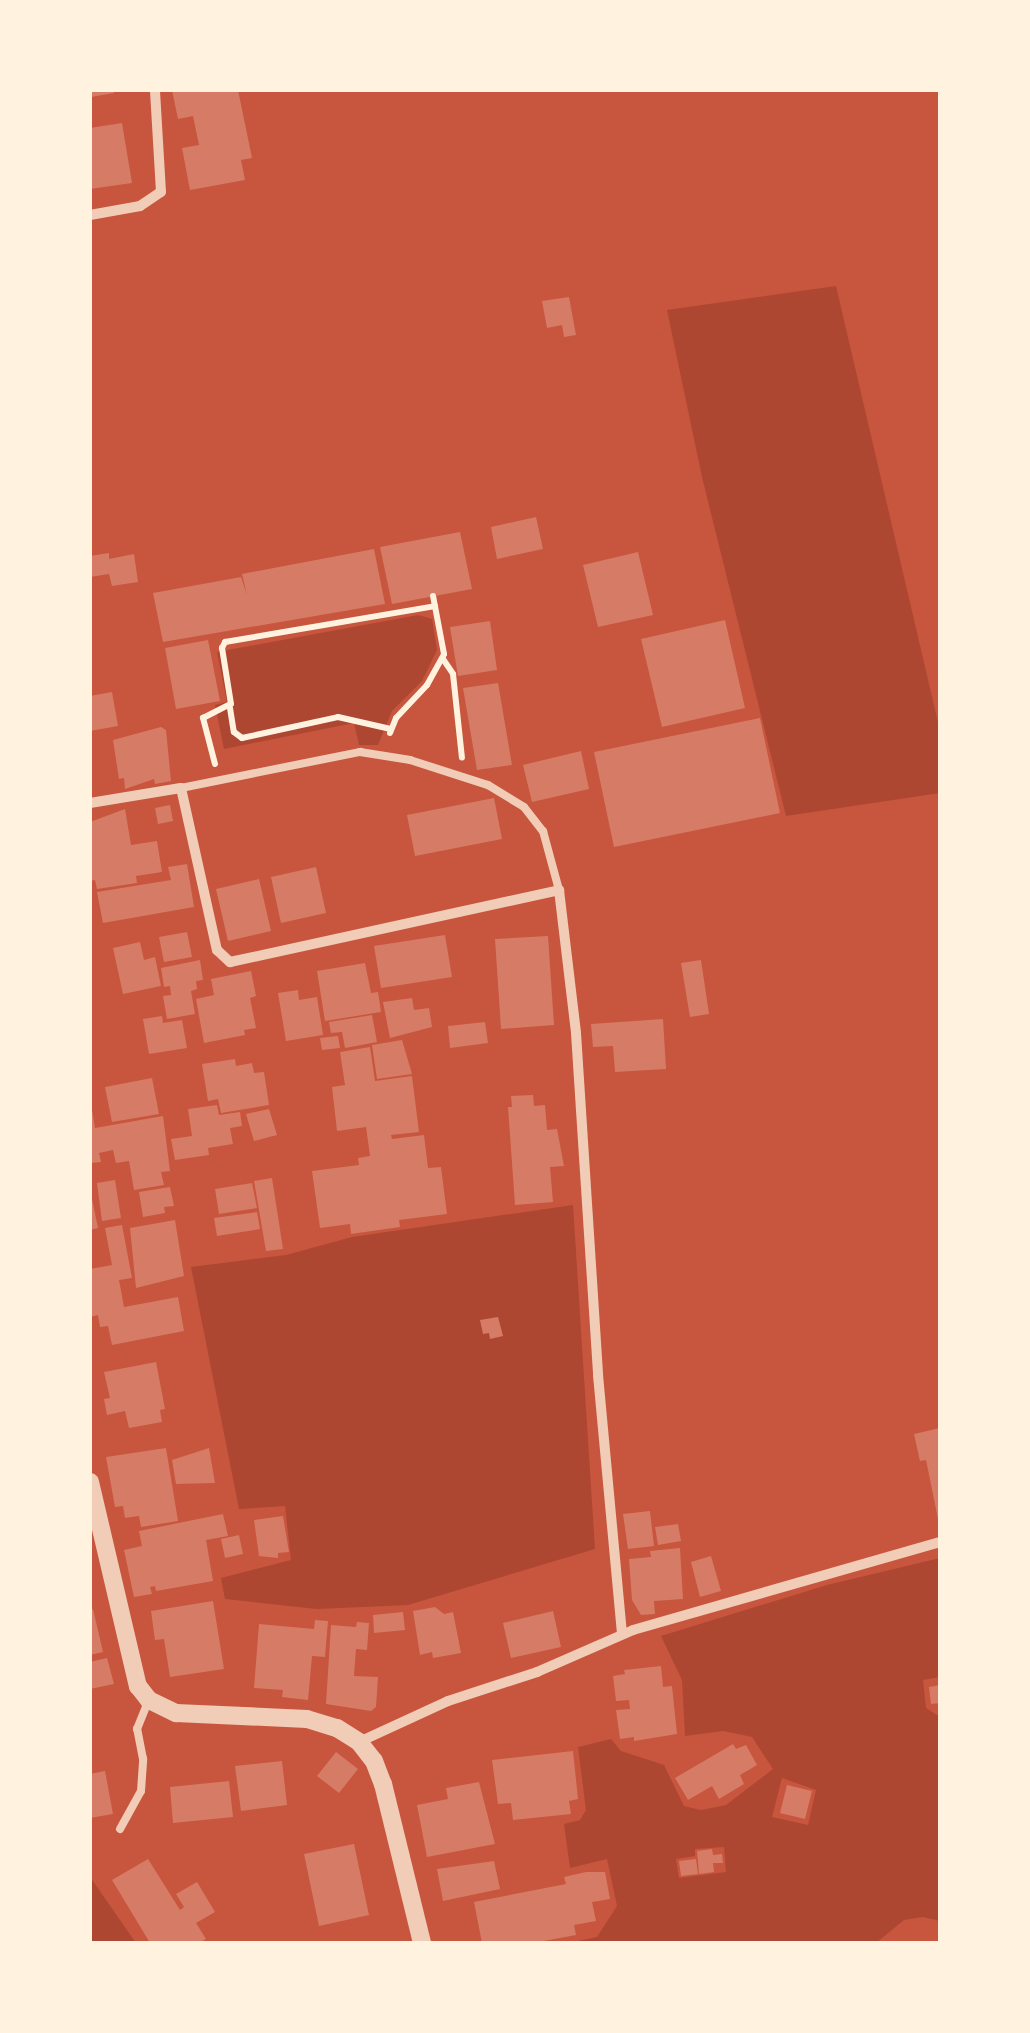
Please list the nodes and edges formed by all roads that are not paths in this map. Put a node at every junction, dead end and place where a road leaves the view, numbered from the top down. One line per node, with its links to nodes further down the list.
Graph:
1 (155, 90): 2 (street)
2 (90, 216)
3 (181, 788): 4 (street); 5 (lane); 5 (street)
4 (90, 803)
5 (559, 890): 8 (street)
6 (90, 1482): 9 (street)
7 (940, 1542): 8 (street)
8 (622, 1634): 10 (street)
9 (149, 1700): 10 (street); 11 (lane)
10 (359, 1742): 12 (street)
11 (120, 1829)
12 (422, 1943)

